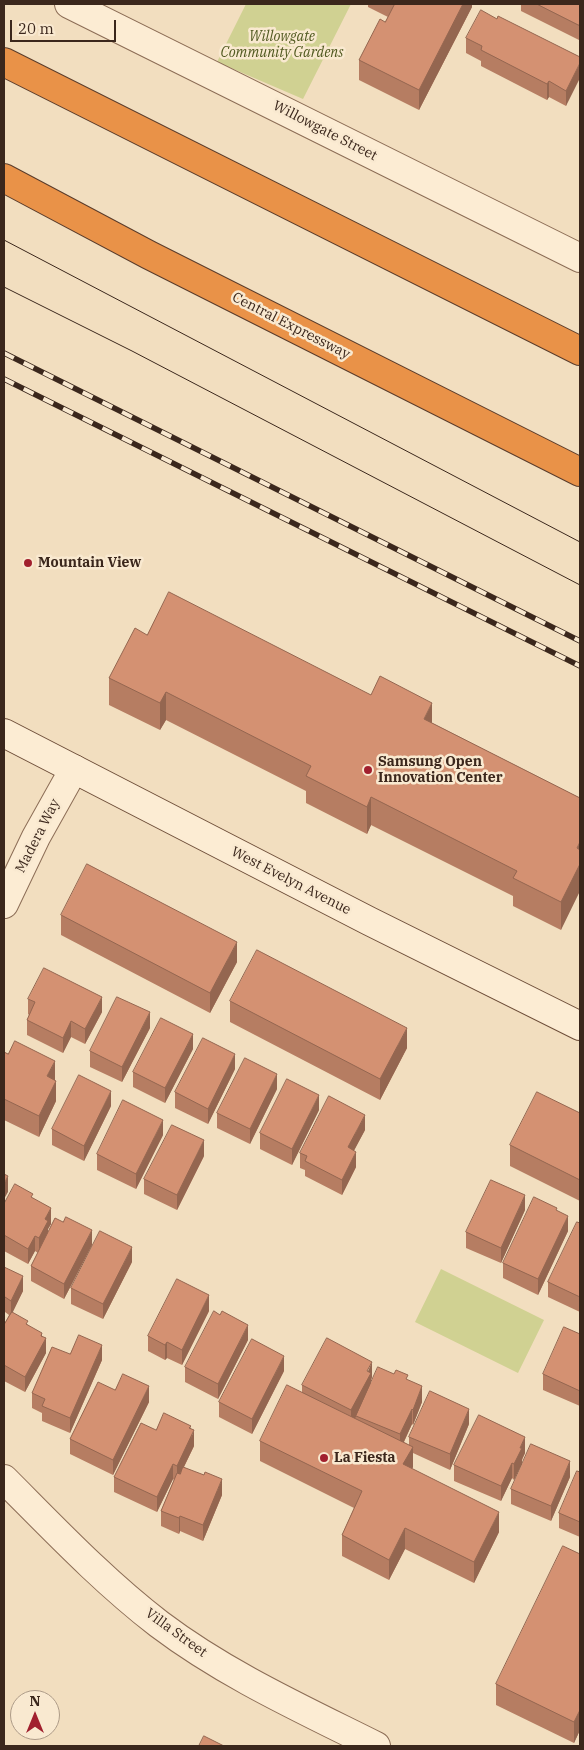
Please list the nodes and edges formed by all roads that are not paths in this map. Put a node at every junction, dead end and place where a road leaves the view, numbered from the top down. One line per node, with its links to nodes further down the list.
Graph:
1 (70, 4): 4 (street, Willowgate Street)
2 (4, 62): 5 (highway)
3 (4, 178): 6 (highway, Central Expressway)
4 (580, 258)
5 (580, 351)
6 (580, 472)
7 (4, 733): 8 (street, West Evelyn Avenue)
8 (74, 768): 9 (street, Madera Way); 10 (street, West Evelyn Avenue)
9 (4, 904)
10 (580, 1026)
11 (4, 1479): 12 (street, Villa Street)
12 (376, 1746)

